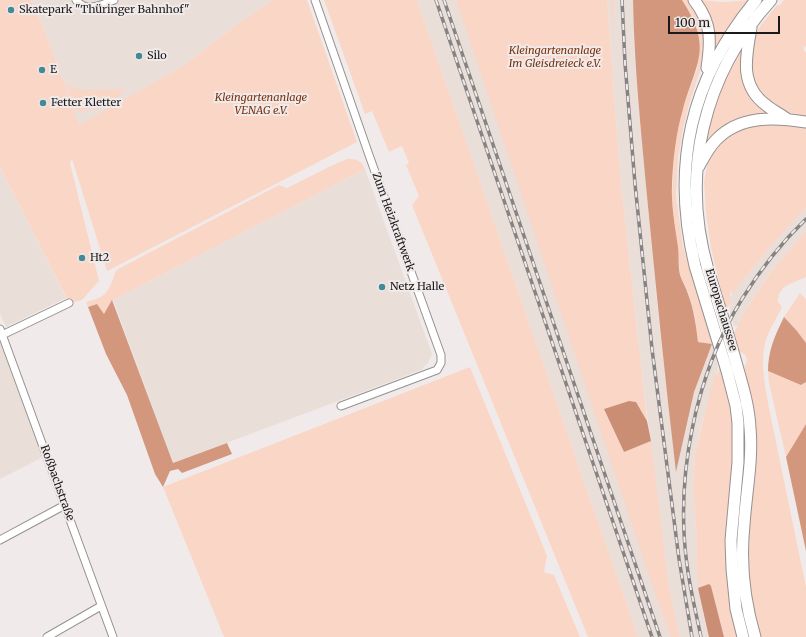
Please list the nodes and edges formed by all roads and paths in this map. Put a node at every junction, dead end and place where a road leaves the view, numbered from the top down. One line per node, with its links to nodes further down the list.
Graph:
1 (76, 0): 2 (street)
2 (114, 0)
3 (315, 0): 14 (street, Zum Heizkraftwerk)
4 (694, 0): 8 (main road)
5 (756, 0): 8 (main road, Europachaussee)
6 (771, 0): 7 (main road, Europachaussee)
7 (751, 23): 9 (main road); 11 (main road, Europachaussee)
8 (706, 79): 20 (main road, Europachaussee)
9 (786, 119): 10 (main road); 11 (main road)
10 (806, 122)
11 (697, 169): 21 (main road, Europachaussee)
12 (69, 303): 13 (street)
13 (1, 333): 15 (street, Roßbachstraße)
14 (341, 406)
15 (65, 505): 16 (street); 17 (street, Roßbachstraße)
16 (0, 540)
17 (101, 606): 18 (street); 19 (street, Roßbachstraße)
18 (47, 637)
19 (113, 637)
20 (743, 637)
21 (754, 637)

